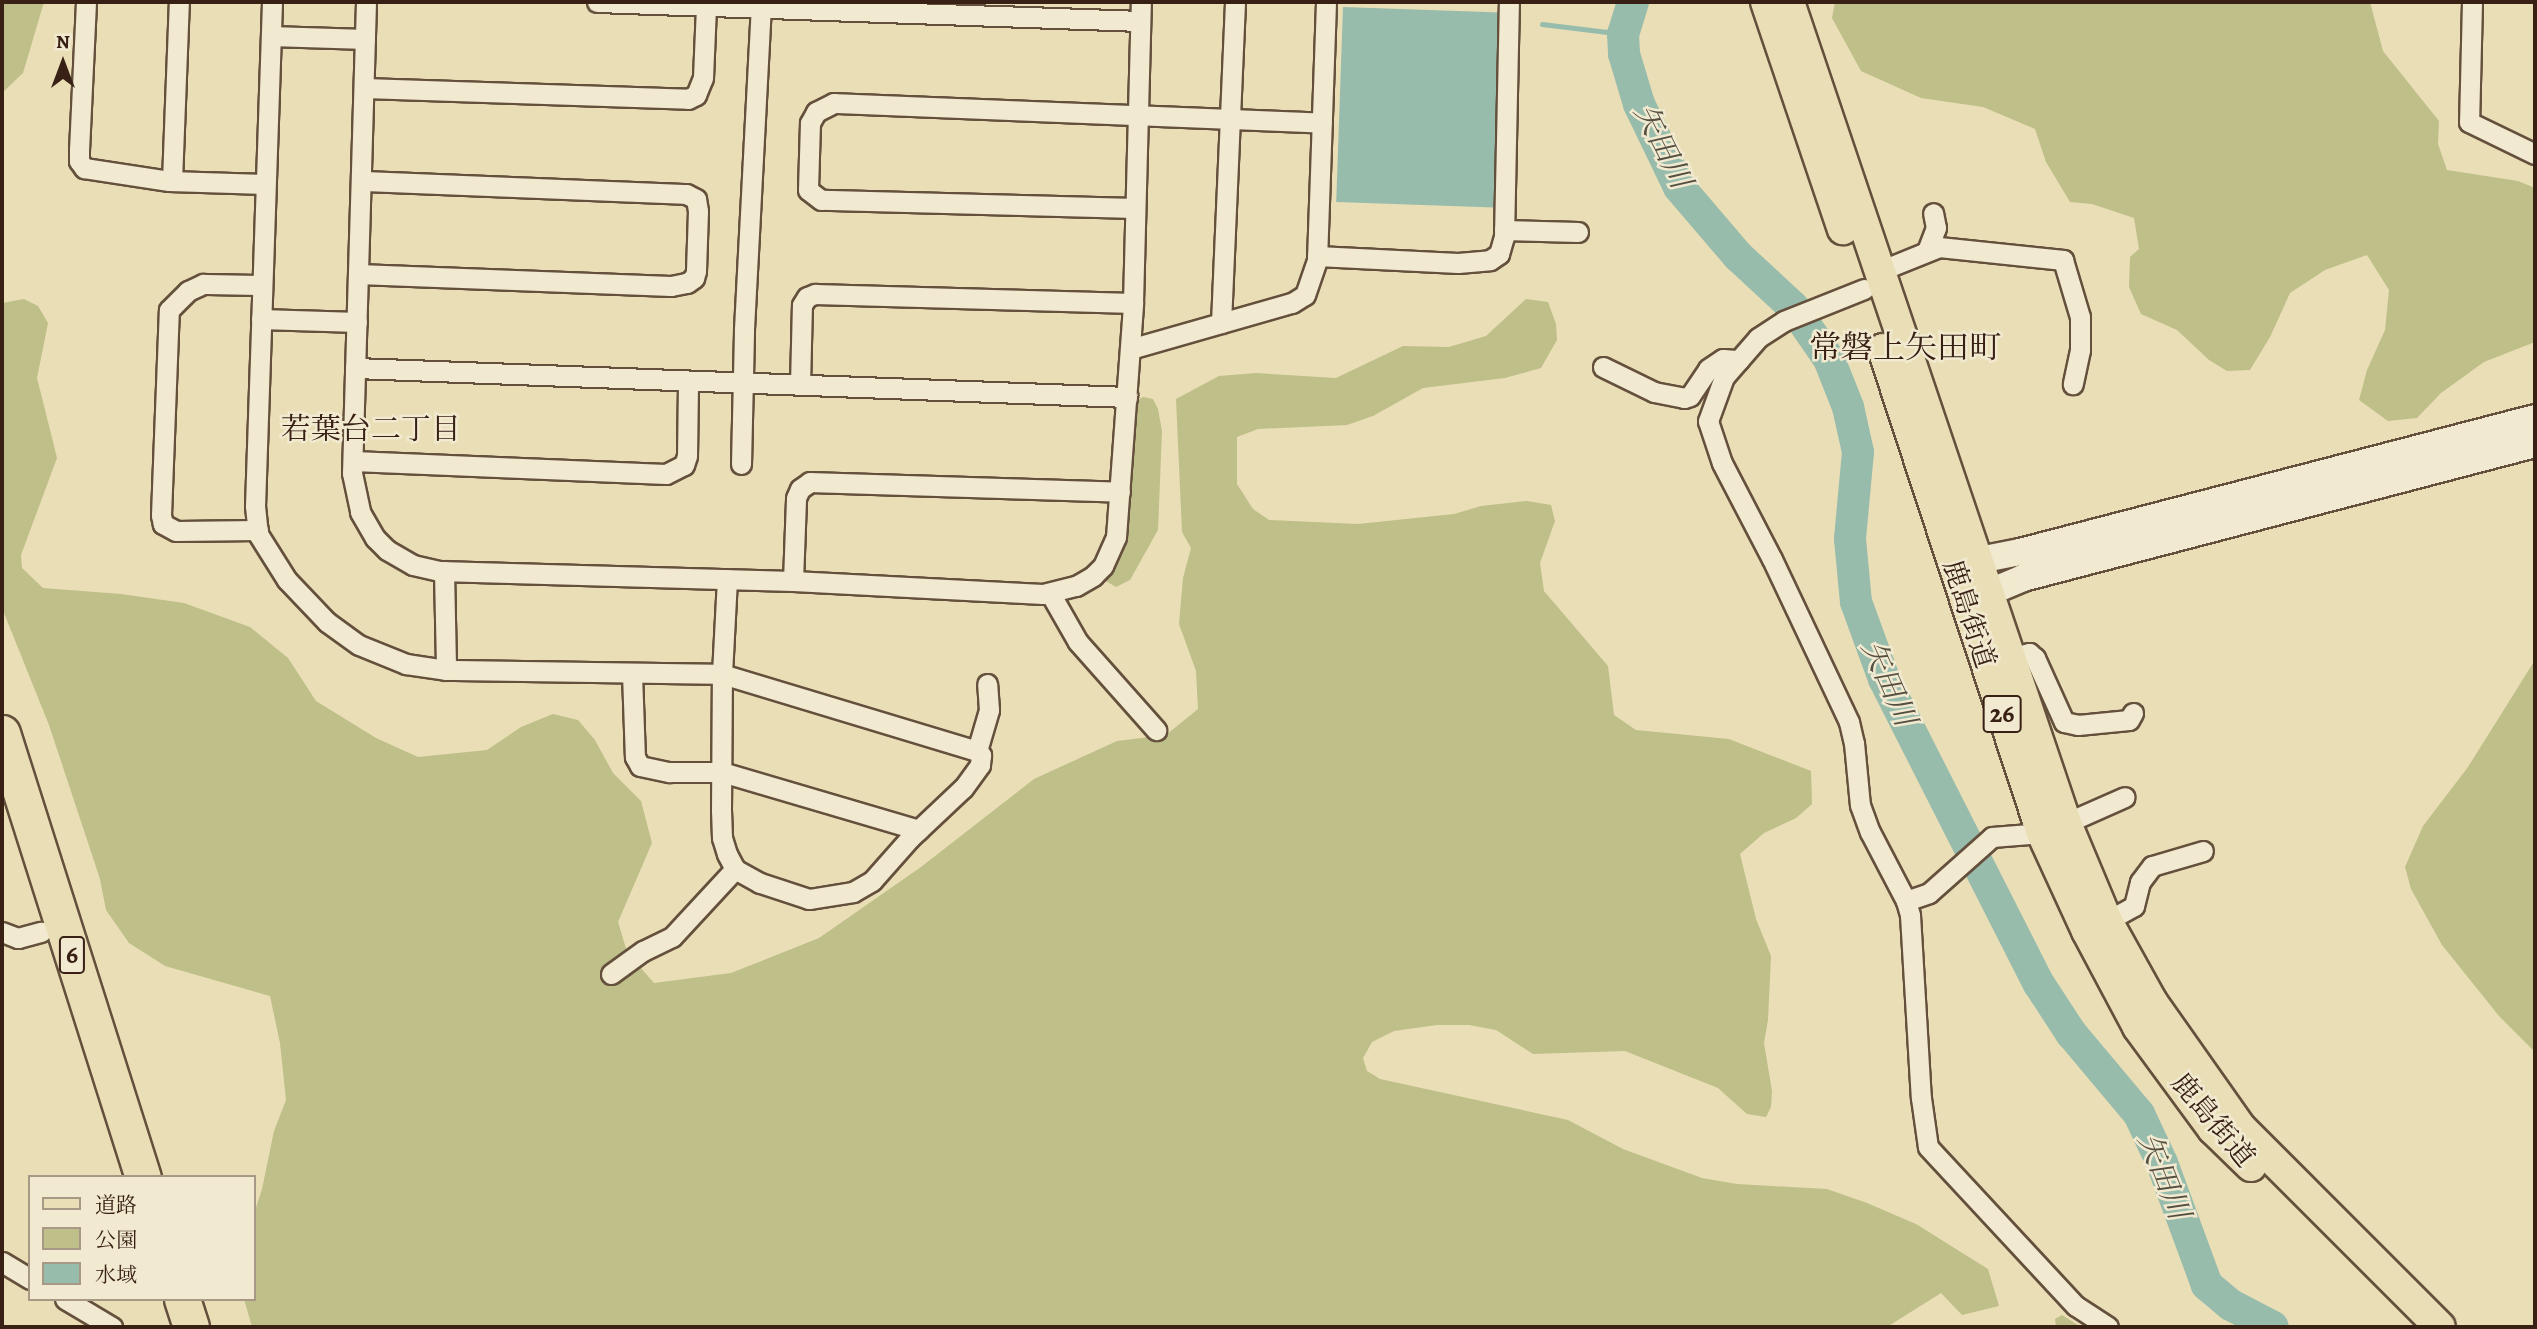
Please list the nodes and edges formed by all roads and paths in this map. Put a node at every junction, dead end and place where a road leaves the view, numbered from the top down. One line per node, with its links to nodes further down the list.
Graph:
1 (86, 2): 23 (street)
2 (179, 2): 23 (street)
3 (272, 2): 16 (street)
4 (366, 2): 17 (street)
5 (597, 2): 12 (street)
6 (1235, 2): 20 (street)
7 (1326, 2): 21 (street)
8 (1510, 2): 28 (street)
9 (1766, 2): 40 (main road, 鹿島街道 / 26)
10 (1790, 2): 60 (main road, 26)
11 (2472, 2): 22 (street)
12 (706, 5): 13 (street); 18 (street)
13 (761, 5): 14 (street); 50 (street)
14 (815, 6): 15 (street)
15 (1140, 11): 19 (street)
16 (271, 36): 17 (street); 25 (street)
17 (365, 39): 18 (street)
18 (364, 88): 24 (street)
19 (1138, 116): 20 (street); 26 (street); 26 (street)
20 (1231, 120): 21 (street); 44 (street)
21 (1322, 123): 34 (street)
22 (2535, 154)
23 (172, 181): 25 (street)
24 (361, 181): 37 (street); 37 (street)
25 (265, 184): 38 (street)
26 (1135, 208): 41 (street)
27 (1933, 213): 32 (street)
28 (1504, 230): 29 (street); 34 (street)
29 (1578, 233)
30 (1964, 239): 32 (street)
31 (2045, 246): 33 (street)
32 (1933, 249): 33 (street); 36 (street)
33 (2018, 255): 39 (street)
34 (1317, 256): 44 (street)
35 (2071, 264): 39 (street)
36 (1892, 266)
37 (358, 274): 43 (street)
38 (262, 285): 42 (street); 59 (street)
39 (2071, 286): 51 (street)
40 (1864, 289): 46 (street); 60 (main road, 鹿島街道 / 26)
41 (1133, 303): 45 (street); 52 (street)
42 (261, 319): 43 (street); 59 (street)
43 (357, 322): 48 (street)
44 (1222, 323): 45 (street)
45 (1130, 349): 53 (street)
46 (1739, 360): 47 (street); 82 (street)
47 (1604, 367)
48 (355, 368): 49 (street); 56 (street)
49 (688, 381): 50 (street); 56 (street)
50 (743, 383): 52 (street); 57 (street)
51 (2073, 384)
52 (800, 385): 53 (street)
53 (1127, 397): 58 (street)
54 (2535, 418): 60 (street)
55 (2535, 444): 65 (street)
56 (353, 461): 61 (street)
57 (741, 464)
58 (1120, 492): 63 (street); 64 (street)
59 (258, 530): 67 (street)
60 (1965, 562): 65 (main road, 26)
61 (444, 572): 62 (street); 67 (street)
62 (727, 579): 63 (street); 69 (street)
63 (793, 581): 64 (street)
64 (1050, 593): 72 (street)
65 (1977, 598): 66 (main road, 26); 78 (main road, 鹿島街道 / 26)
66 (2009, 658): 71 (street); 78 (main road, 26)
67 (446, 670): 68 (street)
68 (632, 673): 69 (street); 75 (street)
69 (722, 674): 74 (street); 75 (street)
70 (988, 684): 74 (street)
71 (2133, 713)
72 (1156, 730)
73 (2, 733): 88 (highway, 6)
74 (977, 751): 79 (street)
75 (722, 772): 79 (street); 81 (street)
76 (2125, 797): 78 (street)
77 (2, 807): 85 (highway, 6)
78 (2054, 828): 82 (street); 83 (main road, 26); 98 (main road, 鹿島街道 / 26)
79 (919, 830): 81 (street)
80 (2203, 851): 83 (street)
81 (735, 869): 86 (street)
82 (1906, 901): 97 (street)
83 (2107, 921): 99 (main road, 26)
84 (2, 932): 85 (street)
85 (41, 932): 87 (highway, 6)
86 (611, 974)
87 (117, 1175)
88 (142, 1175)
89 (2, 1262): 90 (street)
90 (28, 1278)
91 (68, 1301): 94 (street)
92 (157, 1301): 95 (highway)
93 (183, 1301): 96 (highway)
94 (112, 1327)
95 (165, 1327)
96 (191, 1327)
97 (2108, 1327)
98 (2412, 1327)
99 (2440, 1327)

